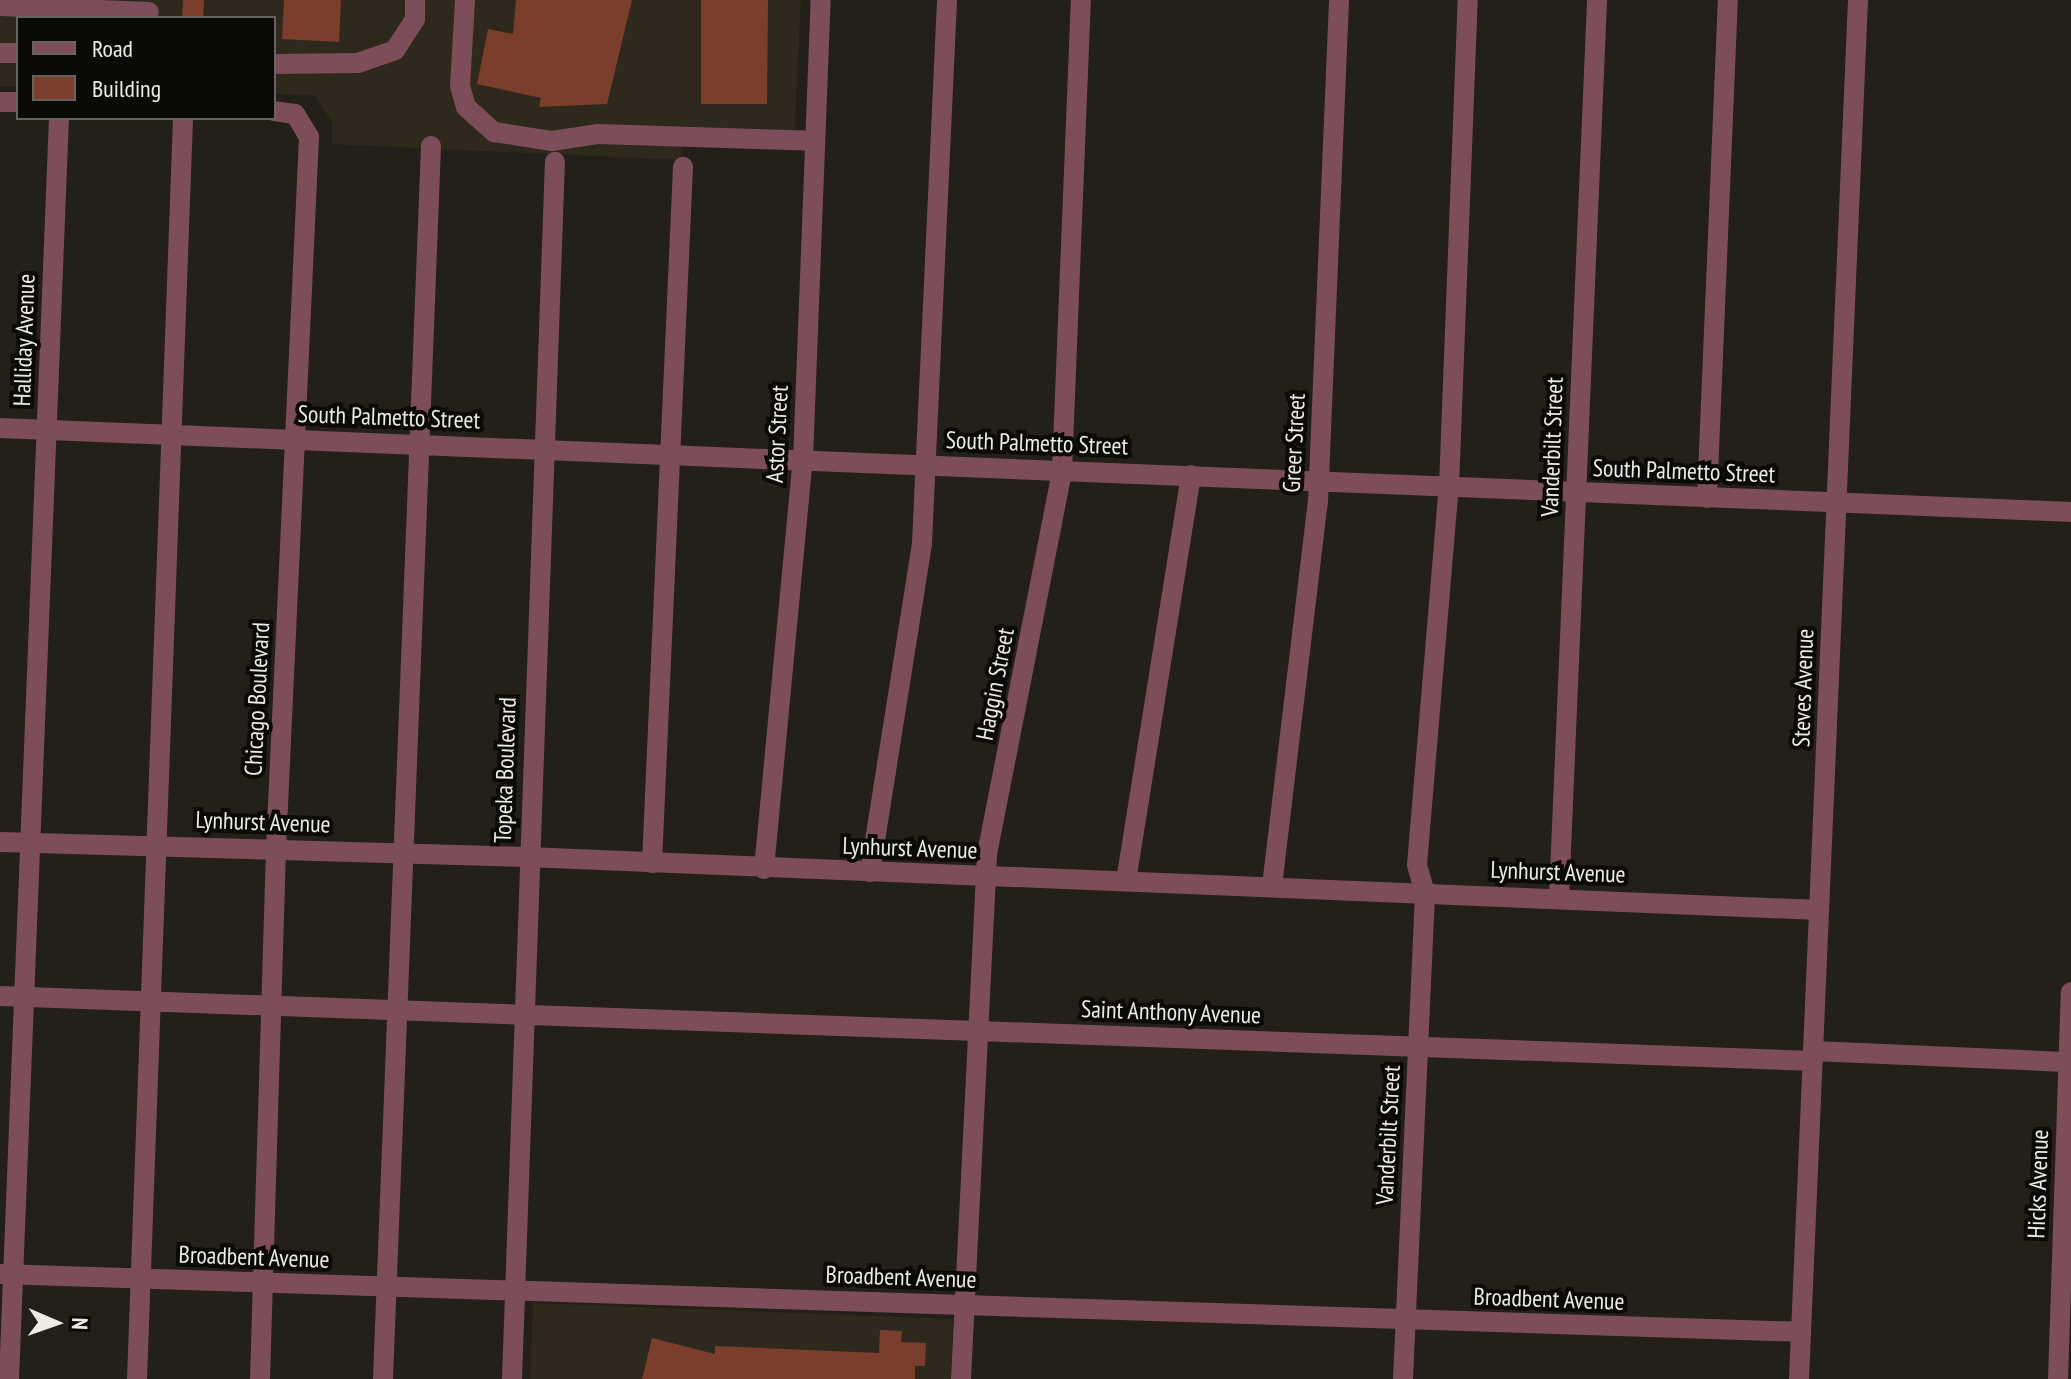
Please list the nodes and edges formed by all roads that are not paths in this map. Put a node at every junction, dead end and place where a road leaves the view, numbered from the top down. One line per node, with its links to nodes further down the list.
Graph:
1 (415, 0): 13 (street)
2 (465, 0): 17 (street)
3 (821, 0): 17 (street, Astor Street)
4 (947, 0): 29 (street)
5 (1081, 0): 30 (street, Haggin Street)
6 (1339, 0): 32 (street, Greer Street)
7 (1468, 0): 33 (street, Vanderbilt Street)
8 (1597, 0): 34 (street, Vanderbilt Street)
9 (1728, 0): 35 (street)
10 (1858, 0): 36 (street, Steves Avenue)
11 (0, 6): 12 (street)
12 (149, 10)
13 (276, 64)
14 (276, 112): 24 (street, Chicago Boulevard)
15 (59, 120): 22 (street, Halliday Avenue)
16 (183, 120): 23 (street)
17 (815, 141): 28 (street, Astor Street)
18 (431, 146): 25 (street)
19 (555, 162): 26 (street, Topeka Boulevard)
20 (683, 167): 27 (street)
21 (0, 428): 22 (street, South Palmetto Street)
22 (46, 430): 23 (street, South Palmetto Street); 39 (street, Halliday Avenue)
23 (171, 434): 24 (street, South Palmetto Street); 40 (street)
24 (295, 439): 25 (street, South Palmetto Street); 41 (street, Chicago Boulevard)
25 (420, 444): 26 (street, South Palmetto Street); 42 (street)
26 (543, 448): 27 (street, South Palmetto Street); 43 (street, Topeka Boulevard)
27 (670, 454): 28 (street, South Palmetto Street); 44 (street)
28 (803, 460): 29 (street, South Palmetto Street); 45 (street, Astor Street)
29 (927, 464): 30 (street, South Palmetto Street); 46 (street)
30 (1062, 470): 31 (street, South Palmetto Street); 47 (street, Haggin Street)
31 (1191, 475): 32 (street, South Palmetto Street); 48 (street)
32 (1319, 481): 33 (street, South Palmetto Street); 49 (street, Greer Street)
33 (1449, 487): 34 (street, South Palmetto Street); 50 (street, Vanderbilt Street)
34 (1576, 493): 35 (street, South Palmetto Street); 51 (street, Vanderbilt Street)
35 (1707, 498): 36 (street, South Palmetto Street)
36 (1836, 504): 37 (street, South Palmetto Street); 52 (street, Steves Avenue)
37 (2071, 512)
38 (0, 842): 39 (street, Lynhurst Avenue)
39 (27, 842): 40 (street, Lynhurst Avenue); 55 (street, Halliday Avenue)
40 (156, 845): 41 (street, Lynhurst Avenue); 56 (street)
41 (276, 848): 42 (street, Lynhurst Avenue); 57 (street, Chicago Boulevard)
42 (404, 853): 43 (street, Lynhurst Avenue); 58 (street)
43 (527, 857): 44 (street, Lynhurst Avenue); 59 (street, Topeka Boulevard)
44 (652, 863): 45 (street, Lynhurst Avenue)
45 (764, 869): 46 (street, Lynhurst Avenue)
46 (870, 872): 47 (street, Lynhurst Avenue)
47 (987, 876): 48 (street, Lynhurst Avenue); 60 (street, Haggin Street)
48 (1126, 881): 49 (street, Lynhurst Avenue)
49 (1272, 886): 50 (street, Lynhurst Avenue)
50 (1425, 893): 51 (street, Lynhurst Avenue); 61 (street, Vanderbilt Street)
51 (1559, 897): 52 (street, Lynhurst Avenue)
52 (1819, 910): 62 (street, Steves Avenue)
53 (2071, 992): 63 (street, Hicks Avenue)
54 (0, 996): 55 (street, Saint Anthony Avenue)
55 (22, 997): 56 (street, Saint Anthony Avenue); 64 (street, Halliday Avenue)
56 (150, 1002): 57 (street, Saint Anthony Avenue); 65 (street)
57 (271, 1007): 58 (street, Saint Anthony Avenue); 66 (street, Chicago Boulevard)
58 (398, 1012): 59 (street, Saint Anthony Avenue); 67 (street)
59 (526, 1017): 60 (street, Saint Anthony Avenue); 68 (street, Topeka Boulevard)
60 (981, 1031): 61 (street, Saint Anthony Avenue); 69 (street, Haggin Street)
61 (1418, 1047): 62 (street, Saint Anthony Avenue); 70 (street, Vanderbilt Street)
62 (1814, 1056): 63 (street, Saint Anthony Avenue); 71 (street, Steves Avenue)
63 (2070, 1062): 80 (street, Hicks Avenue)
64 (6, 1274): 65 (street, Broadbent Avenue); 72 (street, Halliday Avenue)
65 (140, 1279): 66 (street, Broadbent Avenue); 73 (street)
66 (262, 1283): 67 (street, Broadbent Avenue); 74 (street, Chicago Boulevard)
67 (387, 1287): 68 (street, Broadbent Avenue); 75 (street)
68 (516, 1292): 69 (street, Broadbent Avenue); 76 (street, Topeka Boulevard)
69 (964, 1304): 70 (street, Broadbent Avenue); 77 (street, Haggin Street)
70 (1404, 1320): 71 (street, Broadbent Avenue); 78 (street, Vanderbilt Street)
71 (1801, 1332): 79 (street, Steves Avenue)
72 (9, 1379)
73 (137, 1379)
74 (260, 1379)
75 (383, 1379)
76 (512, 1379)
77 (961, 1379)
78 (1403, 1379)
79 (1799, 1379)
80 (2058, 1379)

